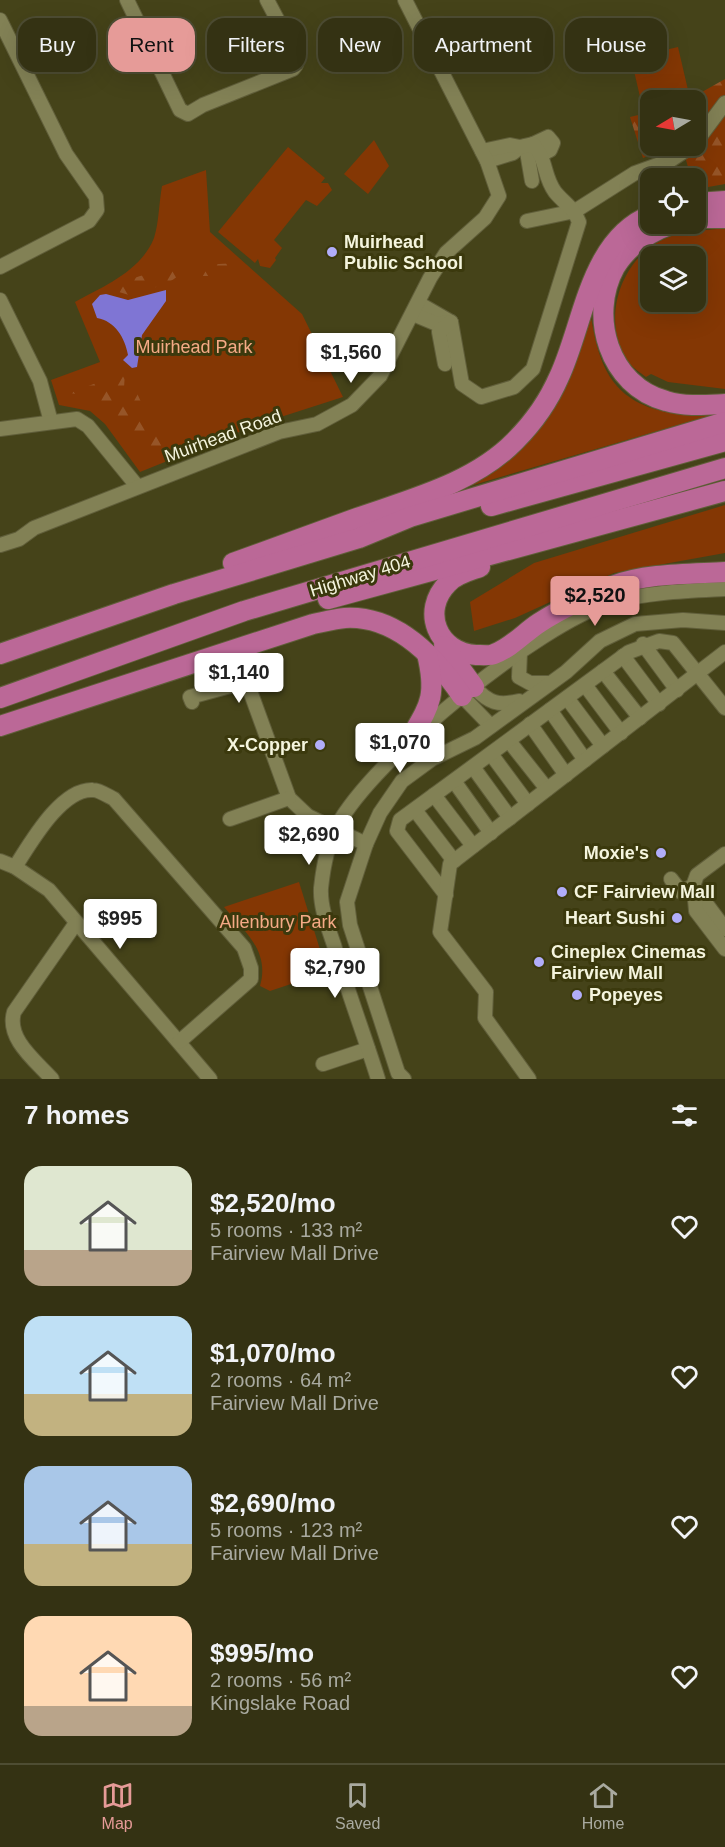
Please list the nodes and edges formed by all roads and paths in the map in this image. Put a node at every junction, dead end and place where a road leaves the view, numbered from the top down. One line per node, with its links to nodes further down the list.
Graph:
1 (127, 0): 2 (street)
2 (267, 0)
3 (405, 0): 8 (street)
4 (0, 20): 19 (street)
5 (725, 103): 6 (street)
6 (706, 129)
7 (530, 148): 8 (street); 10 (street); 13 (street)
8 (484, 156): 21 (street, Muirhead Road)
9 (677, 156): 13 (street)
10 (532, 180)
11 (725, 201): 12 (highway)
12 (706, 202)
13 (575, 211): 16 (street); 22 (street)
14 (706, 218): 15 (highway)
15 (725, 218)
16 (527, 221)
17 (640, 223): 37 (highway)
18 (647, 234): 24 (highway)
19 (0, 267)
20 (0, 300): 25 (street)
21 (415, 309): 22 (street); 30 (street, Muirhead Road)
22 (451, 322): 23 (street)
23 (445, 364)
24 (725, 404)
25 (51, 422): 27 (street); 30 (street)
26 (725, 422): 33 (highway, Highway 404)
27 (0, 429)
28 (725, 441): 33 (highway, Highway 404)
29 (725, 468): 48 (highway, Highway 404)
30 (137, 486): 34 (street, Muirhead Road)
31 (725, 491): 48 (highway)
32 (725, 497): 39 (highway)
33 (359, 538): 37 (highway, Highway 404)
34 (0, 545)
35 (725, 572): 39 (highway)
36 (725, 589): 41 (street)
37 (174, 594): 43 (highway, Highway 404)
38 (725, 623): 49 (street)
39 (440, 638): 52 (highway)
40 (644, 644): 45 (street); 47 (street); 51 (street)
41 (520, 652): 49 (street); 52 (street)
42 (725, 652): 47 (street)
43 (0, 654)
44 (427, 654): 52 (highway); 62 (highway); 66 (highway)
45 (623, 656): 46 (street); 57 (street)
46 (603, 671): 50 (street); 60 (street)
47 (698, 674): 51 (street); 58 (street)
48 (64, 675): 53 (highway, Highway 404)
49 (550, 683): 55 (street)
50 (585, 684): 54 (street); 64 (street)
51 (677, 690): 57 (street)
52 (468, 691): 55 (street); 63 (street); 66 (street)
53 (0, 698)
54 (567, 698): 59 (street); 67 (street)
55 (525, 700): 63 (street)
56 (192, 702): 75 (street)
57 (659, 704): 60 (street)
58 (725, 708)
59 (550, 710): 61 (street); 69 (street)
60 (640, 718): 64 (street)
61 (530, 724): 65 (street); 71 (street)
62 (0, 726)
63 (491, 726): 82 (street)
64 (621, 733): 67 (street)
65 (509, 741): 68 (street); 73 (street)
66 (406, 746): 80 (street)
67 (603, 746): 69 (street)
68 (491, 754): 70 (street); 76 (street)
69 (585, 760): 71 (street)
70 (472, 767): 72 (street); 78 (street)
71 (566, 775): 73 (street)
72 (454, 781): 74 (street); 81 (street)
73 (547, 789): 76 (street)
74 (434, 795): 77 (street); 83 (street)
75 (289, 798): 79 (street); 80 (street)
76 (528, 804): 78 (street)
77 (415, 810): 86 (street); 89 (street)
78 (510, 818): 81 (street)
79 (230, 819)
80 (335, 828): 82 (street); 95 (street)
81 (491, 833): 83 (street)
82 (366, 844): 100 (street)
83 (473, 846): 86 (street)
84 (725, 854): 90 (street)
85 (0, 861): 87 (street)
86 (454, 861): 89 (street)
87 (15, 867): 91 (street); 94 (street)
88 (671, 879): 90 (street)
89 (444, 886): 101 (street)
90 (694, 887): 92 (street); 93 (street)
91 (76, 923): 94 (street); 97 (street)
92 (725, 928)
93 (725, 949)
94 (179, 1042): 98 (street)
95 (368, 1049): 96 (street); 99 (street)
96 (323, 1064)
97 (52, 1079)
98 (210, 1079)
99 (378, 1079)
100 (405, 1079)
101 (529, 1079)

